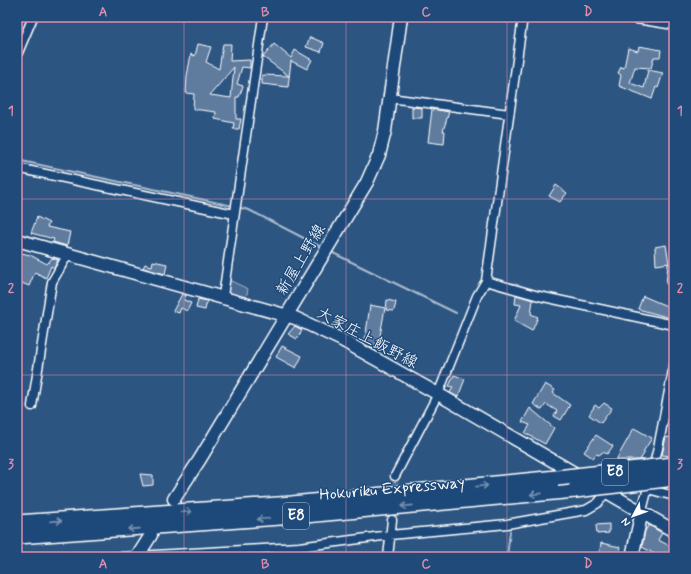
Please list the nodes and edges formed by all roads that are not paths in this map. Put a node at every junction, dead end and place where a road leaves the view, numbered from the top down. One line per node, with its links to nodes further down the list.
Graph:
1 (33, 17): 7 (street)
2 (263, 17): 11 (street)
3 (402, 17): 8 (main road, 新屋上野線)
4 (523, 17): 9 (street)
5 (624, 17): 6 (street)
6 (674, 25)
7 (17, 55)
8 (390, 98): 9 (street); 16 (main road, 新屋上野線)
9 (509, 114): 14 (street)
10 (17, 168): 11 (street)
11 (234, 214): 15 (street)
12 (17, 240): 13 (main road, 大家庄上飯野線)
13 (68, 254): 15 (main road, 大家庄上飯野線); 21 (street)
14 (486, 281): 17 (street); 19 (street)
15 (223, 296): 16 (main road, 大家庄上飯野線)
16 (287, 316): 19 (main road, 大家庄上飯野線); 28 (main road, 新屋上野線)
17 (674, 325)
18 (674, 364): 20 (street)
19 (438, 394): 23 (street); 26 (main road, 大家庄上飯野線)
20 (671, 398): 25 (street)
21 (32, 406)
22 (674, 465): 31 (highway, Hokuriku Expressway / E8, one-way to 22, bridge)
23 (395, 476)
24 (674, 478): 35 (highway, Hokuriku Expressway / E8, one-way to 35, bridge)
25 (648, 489): 27 (street); 29 (street)
26 (606, 492): 29 (main road, 大家庄上飯野線); 34 (street)
27 (674, 496)
28 (174, 499)
29 (642, 511): 32 (main road, 大家庄上飯野線); 41 (main road)
30 (392, 520): 34 (street)
31 (17, 523)
32 (674, 531)
33 (151, 535): 37 (main road)
34 (390, 535): 36 (street); 40 (street)
35 (17, 536)
36 (299, 547): 37 (street); 39 (street)
37 (137, 556): 38 (street)
38 (119, 557)
39 (293, 557)
40 (388, 557)
41 (632, 557)

